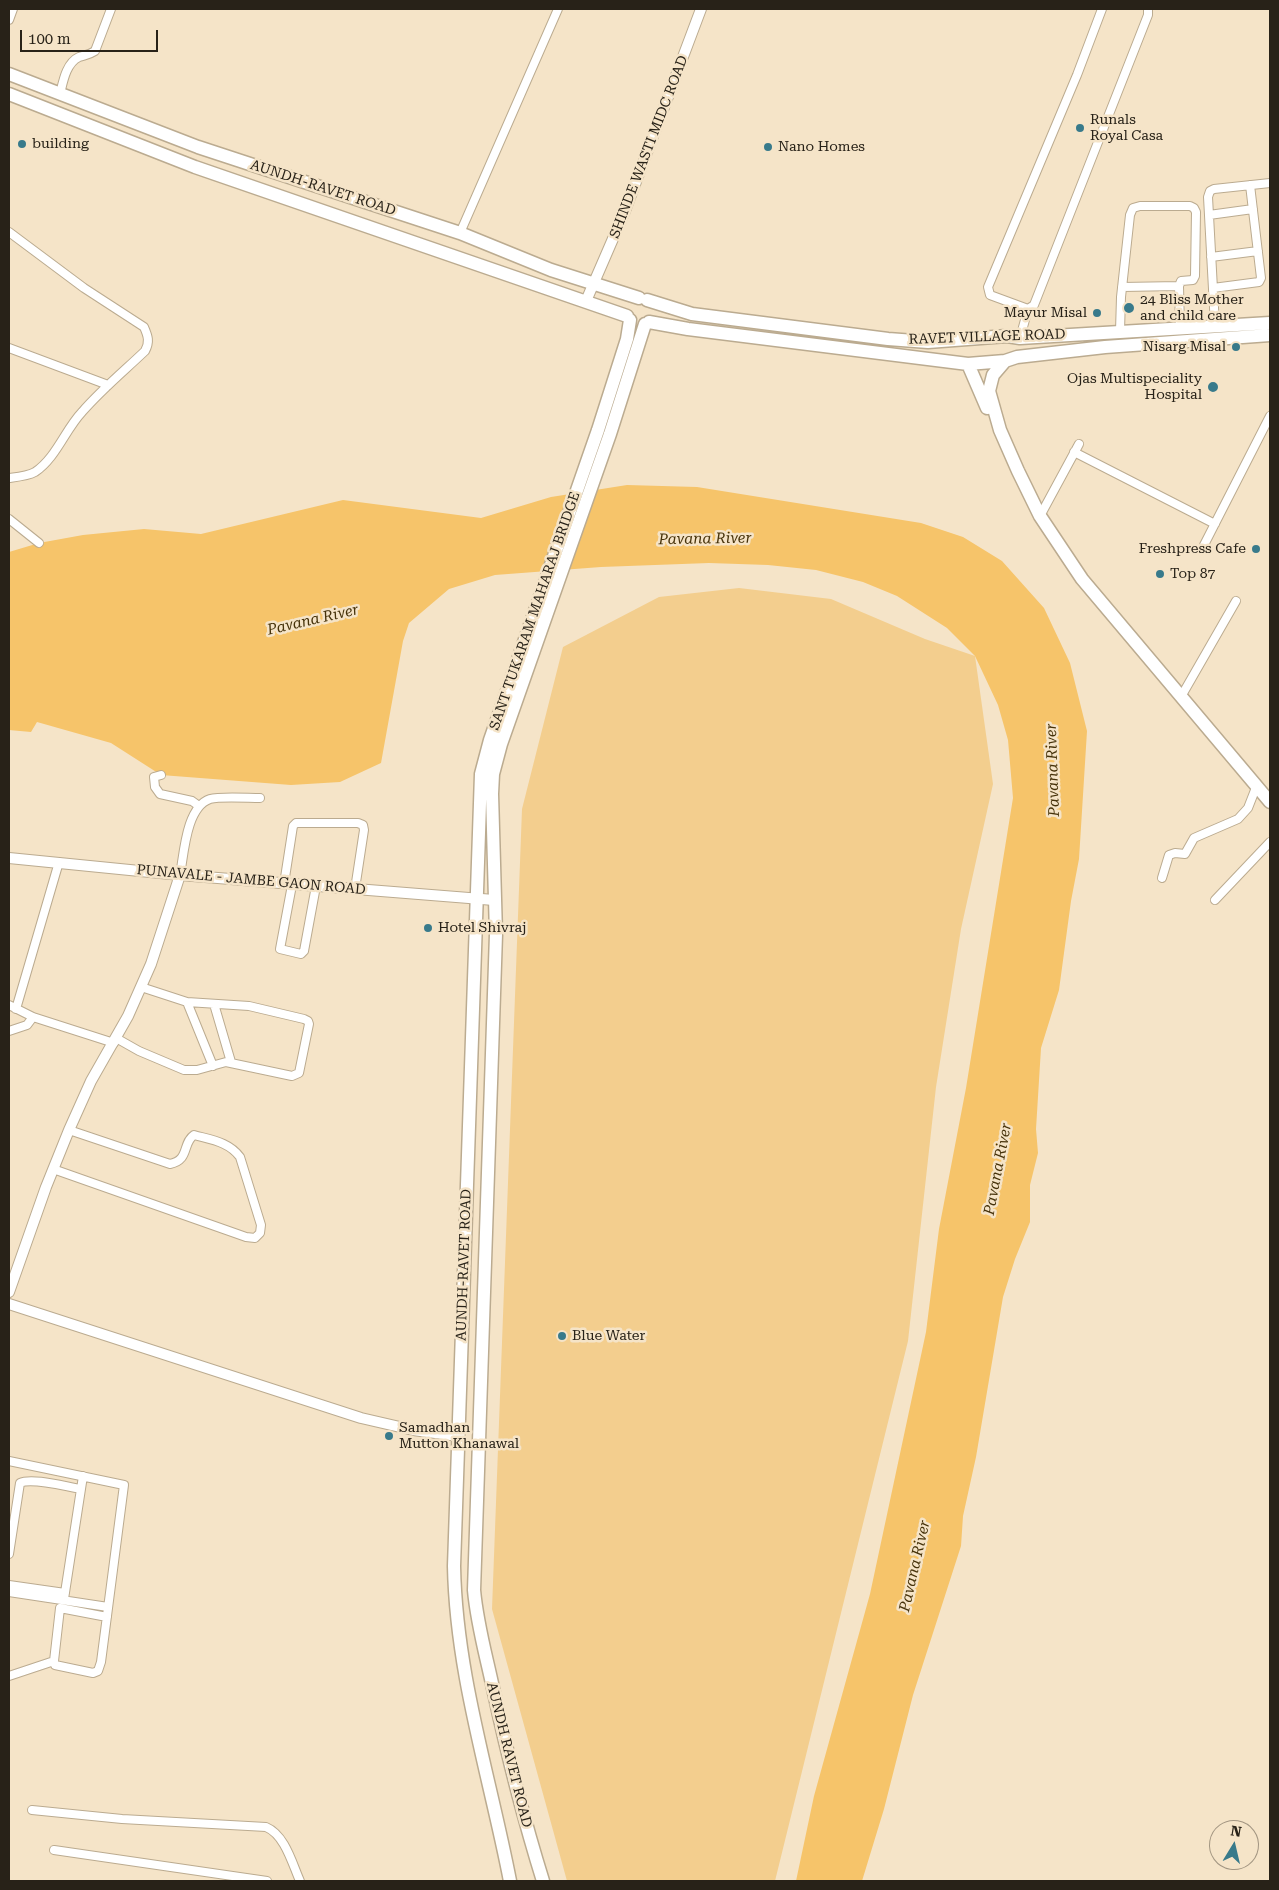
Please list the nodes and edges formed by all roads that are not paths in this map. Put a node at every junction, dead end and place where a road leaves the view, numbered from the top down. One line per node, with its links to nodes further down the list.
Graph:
1 (13, 9): 7 (street)
2 (111, 9): 10 (street)
3 (558, 9): 16 (street)
4 (701, 9): 19 (street, SHINDE WASTI MIDC ROAD)
5 (1102, 9): 25 (street)
6 (1148, 9): 25 (street)
7 (9, 20)
8 (9, 74): 10 (main road, AUNDH-RAVET ROAD)
9 (9, 94): 24 (main road, AUNDH-RAVET ROAD)
10 (60, 94): 16 (main road, AUNDH-RAVET ROAD)
11 (1270, 183): 12 (street)
12 (1250, 185): 13 (street); 14 (street)
13 (1253, 209): 14 (street); 17 (street)
14 (1209, 215): 18 (street)
15 (9, 232): 38 (street)
16 (460, 233): 19 (main road, AUNDH-RAVET ROAD)
17 (1258, 251): 18 (street); 22 (street)
18 (1211, 257): 22 (street)
19 (594, 284): 23 (main road, AUNDH-RAVET ROAD); 24 (street, SHINDE WASTI MIDC ROAD)
20 (1179, 286): 21 (street); 21 (street); 30 (street)
21 (1122, 287): 31 (street)
22 (1213, 288): 29 (street)
23 (643, 299): 26 (main road); 27 (main road); 34 (main road, RAVET VILLAGE ROAD)
24 (586, 301): 26 (main road, AUNDH-RAVET ROAD)
25 (1028, 309): 33 (street)
26 (629, 318): 27 (main road); 41 (main road)
27 (647, 323): 37 (main road, RAVET VILLAGE ROAD); 41 (main road)
28 (1270, 323): 29 (main road, RAVET VILLAGE ROAD)
29 (1215, 326): 30 (main road, RAVET VILLAGE ROAD)
30 (1180, 328): 31 (main road, RAVET VILLAGE ROAD)
31 (1120, 331): 33 (main road, RAVET VILLAGE ROAD)
32 (1270, 335): 36 (main road, RAVET VILLAGE ROAD)
33 (1018, 338): 34 (main road, RAVET VILLAGE ROAD); 36 (main road)
34 (956, 341): 37 (main road)
35 (9, 348): 38 (street)
36 (1011, 359): 37 (main road, RAVET VILLAGE ROAD); 40 (main road)
37 (964, 364): 40 (main road)
38 (108, 385): 44 (street)
39 (1270, 416): 47 (street)
40 (1000, 430): 45 (main road)
41 (604, 432): 54 (main road, SANT TUKARAM MAHARAJ BRIDGE)
42 (1079, 444): 43 (street)
43 (1074, 452): 45 (street); 47 (street)
44 (9, 478)
45 (1040, 516): 51 (main road)
46 (9, 520): 48 (street)
47 (1215, 524): 49 (street)
48 (39, 543)
49 (1204, 545)
50 (1236, 601): 51 (street)
51 (1182, 696): 53 (main road)
52 (161, 775): 57 (street)
53 (1257, 784): 56 (main road); 62 (street)
54 (486, 794): 66 (main road, AUNDH-RAVET ROAD); 67 (main road, AUNDH-RAVET ROAD)
55 (260, 798): 57 (street)
56 (1270, 802)
57 (199, 806): 61 (street)
58 (1270, 842): 68 (street)
59 (9, 858): 60 (street, PUNAVALE - JAMBE GAON ROAD)
60 (59, 862): 61 (street, PUNAVALE - JAMBE GAON ROAD); 72 (street)
61 (180, 875): 63 (street, PUNAVALE - JAMBE GAON ROAD); 69 (street)
62 (1162, 878)
63 (288, 884): 64 (street, PUNAVALE - JAMBE GAON ROAD); 64 (street); 65 (street)
64 (316, 886): 65 (street, PUNAVALE - JAMBE GAON ROAD)
65 (355, 889): 66 (street, PUNAVALE - JAMBE GAON ROAD)
66 (476, 898): 67 (street, PUNAVALE - JAMBE GAON ROAD); 82 (main road, AUNDH-RAVET ROAD)
67 (494, 900): 92 (main road, AUNDH-RAVET ROAD)
68 (1216, 900)
69 (141, 987): 70 (street); 75 (street)
70 (187, 1002): 71 (street); 77 (street)
71 (214, 1004): 76 (street); 76 (street)
72 (12, 1007): 73 (street)
73 (33, 1017): 74 (street); 75 (street)
74 (9, 1031)
75 (115, 1040): 77 (street); 78 (street)
76 (231, 1062): 77 (street)
77 (213, 1066)
78 (69, 1130): 79 (street); 79 (street)
79 (53, 1169): 80 (street)
80 (9, 1292)
81 (9, 1304): 82 (street)
82 (458, 1436): 93 (main road, AUNDH-RAVET ROAD)
83 (9, 1461): 84 (street)
84 (83, 1476): 85 (street); 90 (street)
85 (81, 1489): 86 (street); 89 (street)
86 (9, 1554)
87 (9, 1585): 89 (street)
88 (9, 1592): 89 (street)
89 (64, 1596): 90 (street)
90 (108, 1607): 91 (street)
91 (107, 1617): 94 (street); 94 (street)
92 (478, 1628): 101 (main road, AUNDH RAVET ROAD)
93 (459, 1631): 100 (main road, AUNDH RAVET ROAD)
94 (54, 1661): 95 (street)
95 (9, 1676)
96 (32, 1810): 99 (street)
97 (54, 1850): 98 (street)
98 (267, 1881)
99 (300, 1881)
100 (510, 1881)
101 (543, 1881)

